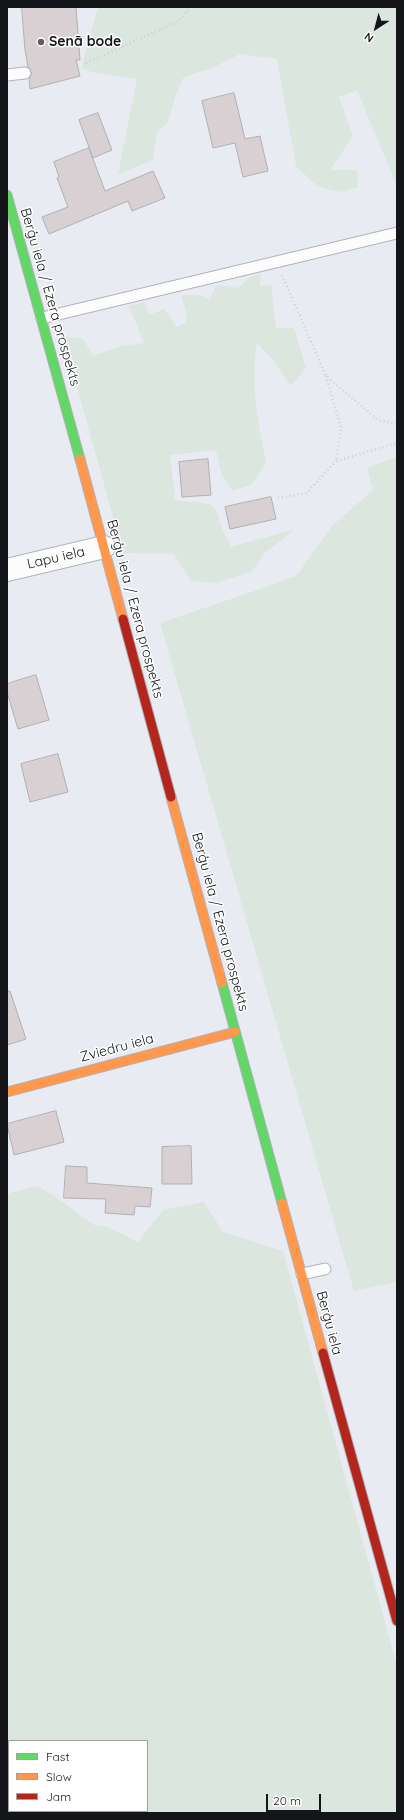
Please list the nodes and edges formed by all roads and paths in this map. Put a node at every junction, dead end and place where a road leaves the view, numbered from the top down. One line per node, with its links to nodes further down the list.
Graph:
1 (191, 7): 2 (path)
2 (86, 63)
3 (74, 64): 4 (path)
4 (25, 73): 5 (lane)
5 (7, 75)
6 (7, 195): 8 (main road, Berģu iela / Ezera prospekts)
7 (397, 233): 9 (lane)
8 (13, 242): 10 (main road, Berģu iela / Ezera prospekts)
9 (276, 262): 10 (lane); 11 (path)
10 (42, 318): 16 (main road, Berģu iela / Ezera prospekts)
11 (326, 376): 12 (path); 14 (path)
12 (397, 424)
13 (397, 443): 14 (path)
14 (336, 461): 15 (path)
15 (278, 498)
16 (104, 547): 17 (street, Lapu iela); 18 (main road, Berģu iela / Ezera prospekts)
17 (7, 570)
18 (235, 1032): 19 (main road, Zviedru iela); 21 (main road, Berģu iela)
19 (7, 1092)
20 (325, 1269): 21 (lane)
21 (302, 1274): 22 (main road, Berģu iela)
22 (397, 1621)

